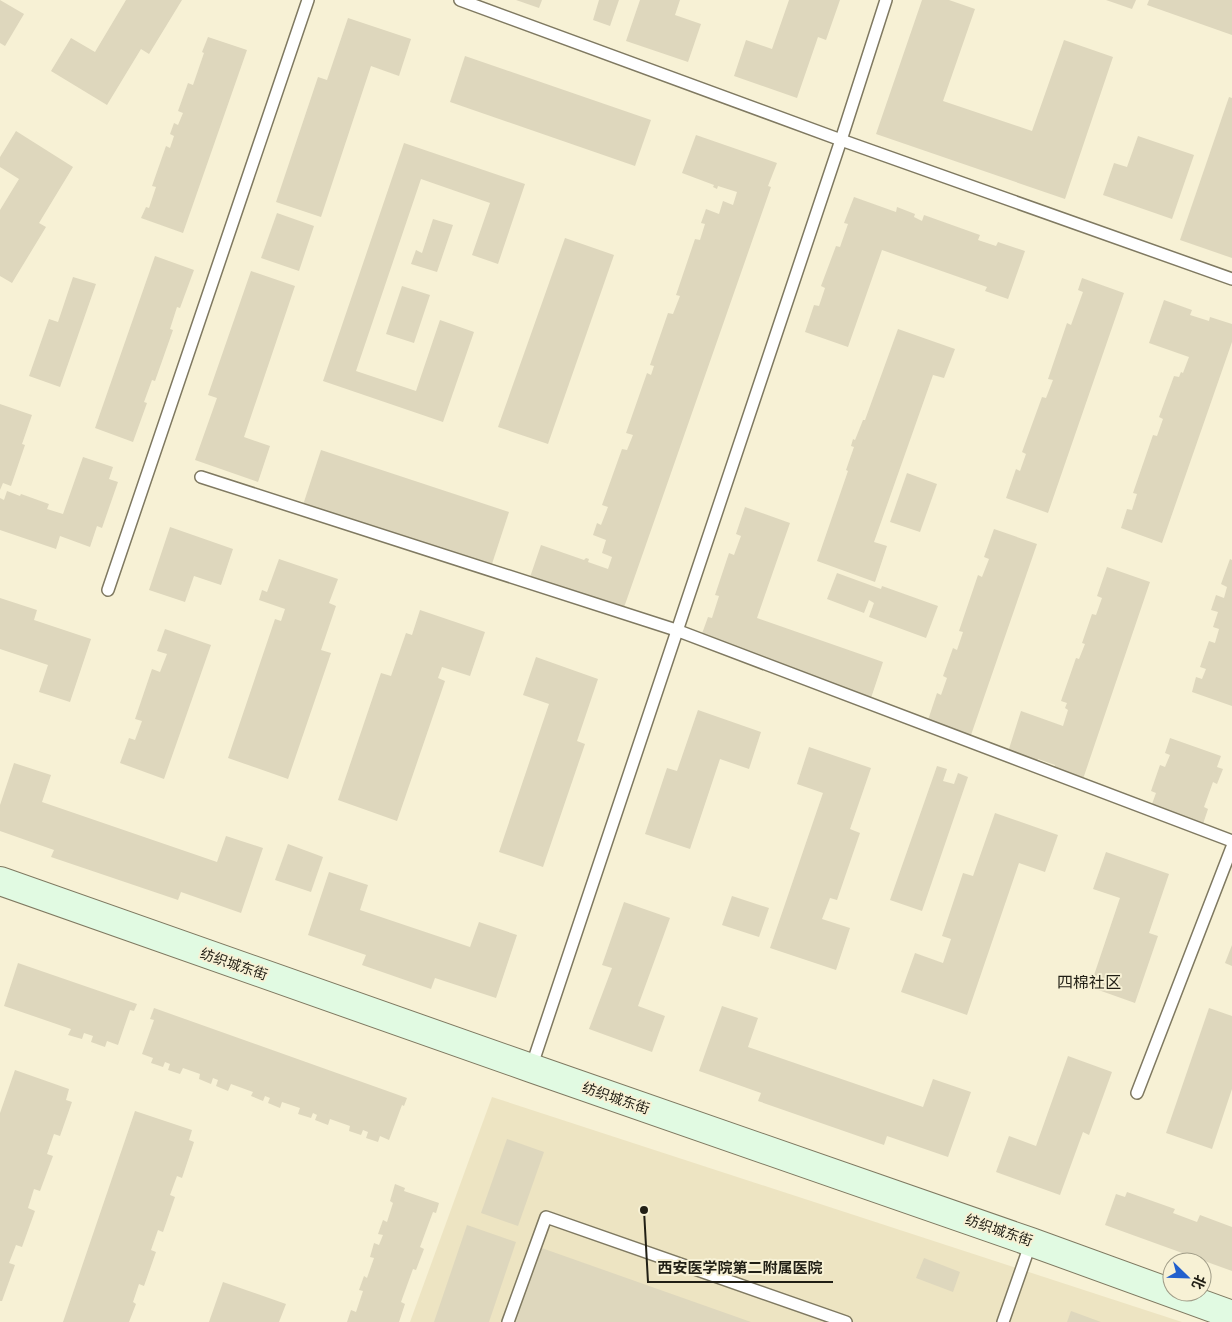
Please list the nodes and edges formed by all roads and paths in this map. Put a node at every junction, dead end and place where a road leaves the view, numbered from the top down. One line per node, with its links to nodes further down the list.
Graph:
1 (308, 0): 7 (lane)
2 (460, 0): 4 (lane)
3 (886, 0): 4 (lane)
4 (841, 140): 5 (lane); 8 (lane)
5 (1232, 279)
6 (201, 476): 8 (lane)
7 (108, 590)
8 (676, 630): 9 (lane); 12 (lane)
9 (1232, 841)
10 (1232, 847): 13 (lane)
11 (0, 881): 12 (street, 纺织城东街)
12 (531, 1068): 14 (street, 纺织城东街)
13 (1137, 1093)
14 (1031, 1242): 15 (street, 纺织城东街); 18 (lane)
15 (1232, 1316)
16 (508, 1322): 17 (lane)
17 (846, 1322)
18 (1003, 1322)

